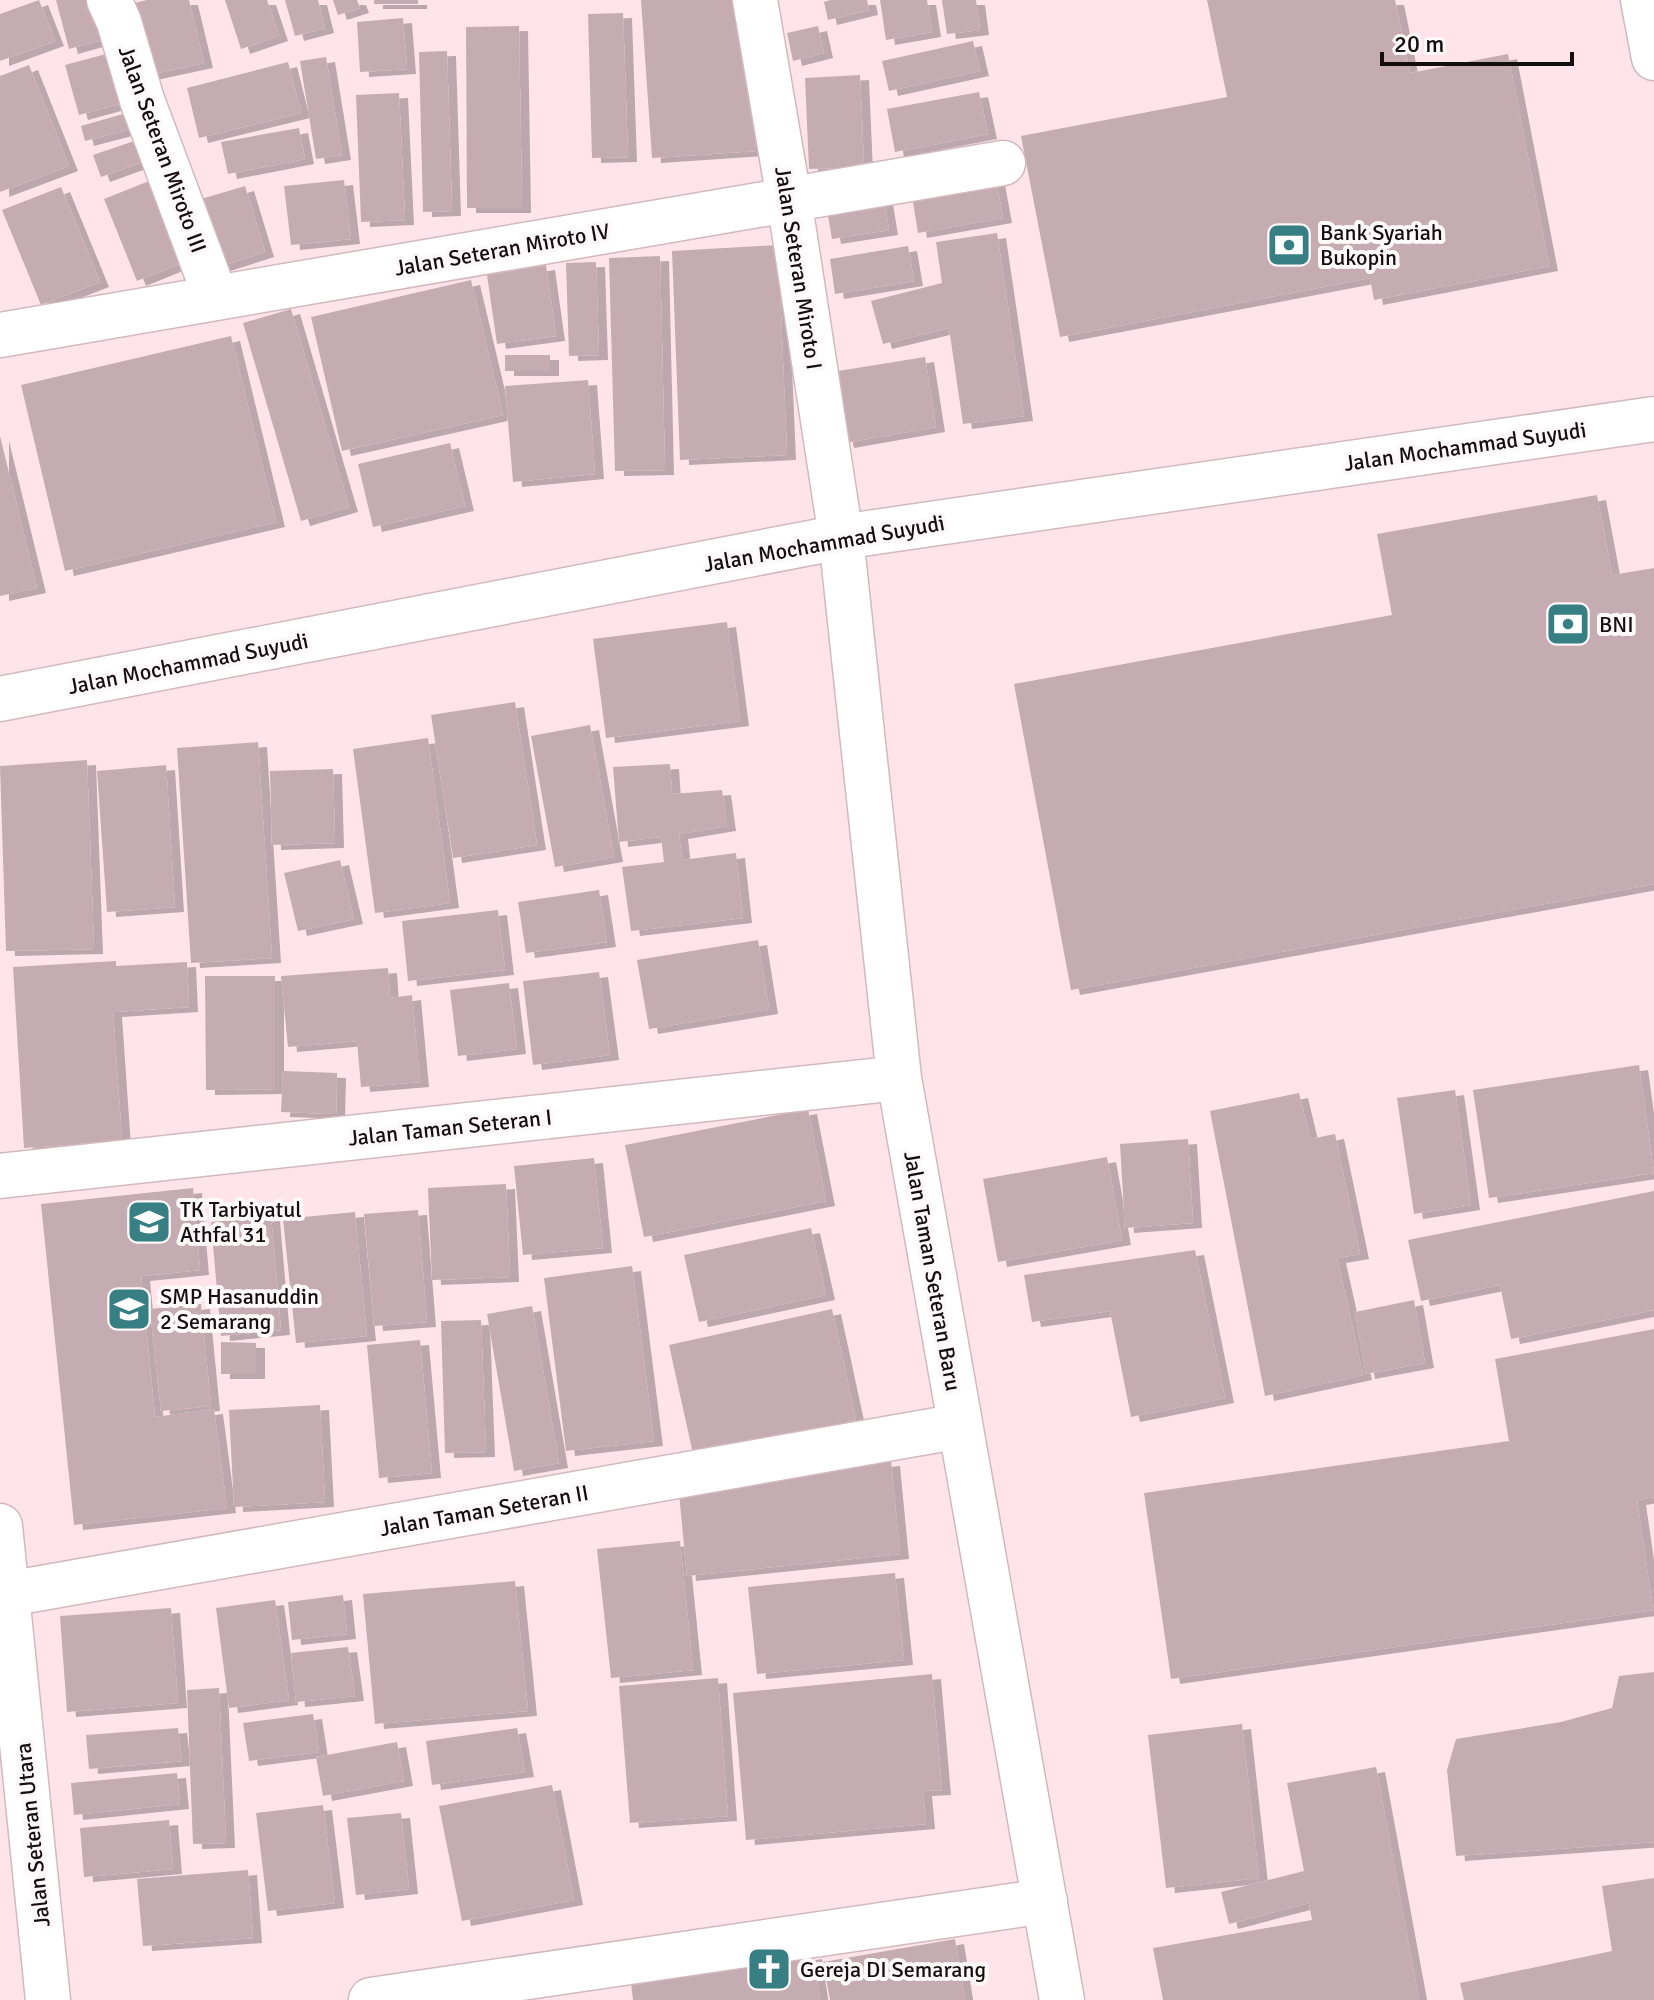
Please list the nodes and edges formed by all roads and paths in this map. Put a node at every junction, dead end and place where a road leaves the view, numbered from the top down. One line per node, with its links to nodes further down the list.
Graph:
1 (109, 0): 7 (street, Jalan Seteran Miroto III)
2 (755, 0): 6 (street, Jalan Seteran Miroto I)
3 (1643, 0): 4 (street)
4 (1654, 58)
5 (1003, 163): 6 (street, Jalan Seteran Miroto IV)
6 (789, 199): 7 (street, Jalan Seteran Miroto IV); 10 (street, Jalan Seteran Miroto I)
7 (216, 298): 8 (street, Jalan Seteran Miroto IV)
8 (0, 335)
9 (1654, 419): 10 (street, Jalan Mochammad Suyudi)
10 (841, 537): 11 (street, Jalan Mochammad Suyudi); 12 (street, Jalan Taman Seteran Baru)
11 (0, 699)
12 (899, 1078): 13 (street, Jalan Taman Seteran I); 14 (street, Jalan Taman Seteran Baru)
13 (0, 1176)
14 (960, 1426): 16 (street, Jalan Taman Seteran II); 17 (street, Jalan Taman Seteran Baru)
15 (0, 1526): 16 (street, Jalan Seteran Utara)
16 (8, 1594): 18 (street, Jalan Seteran Utara)
17 (1045, 1901): 19 (street); 20 (street, Jalan Taman Seteran Baru)
18 (48, 2000)
19 (371, 2000)
20 (1062, 2000)

